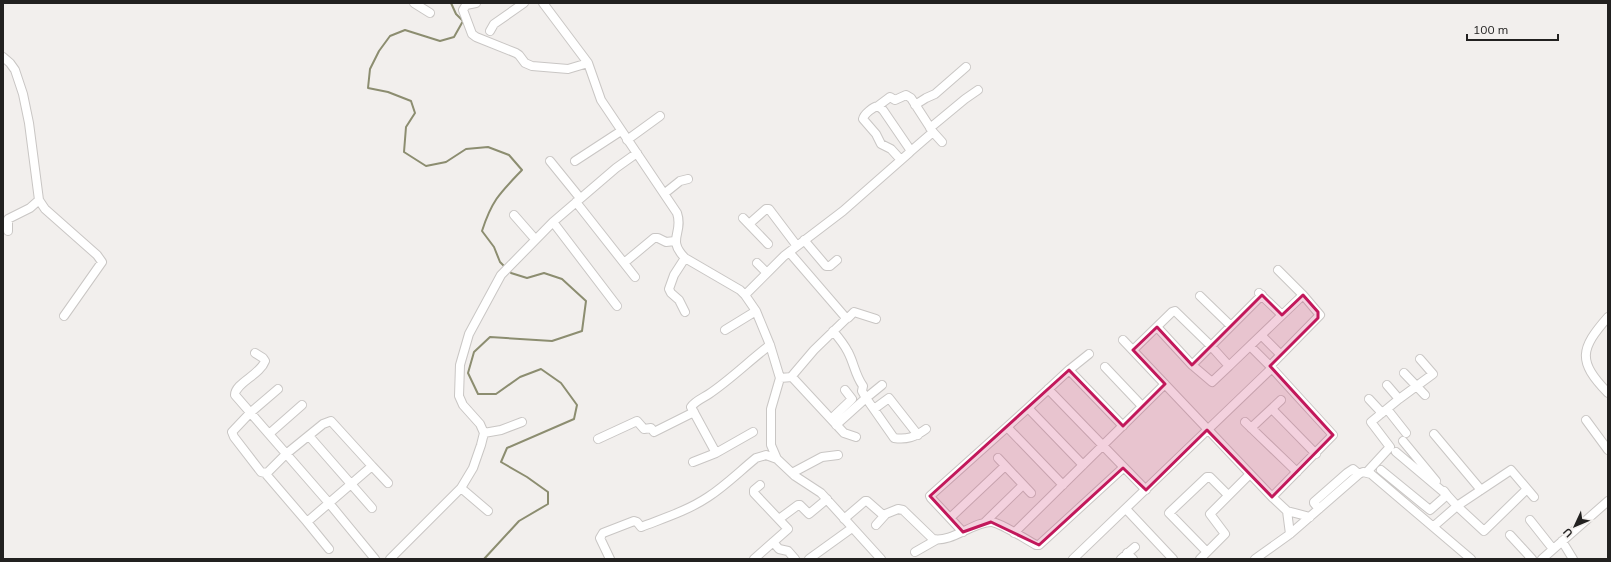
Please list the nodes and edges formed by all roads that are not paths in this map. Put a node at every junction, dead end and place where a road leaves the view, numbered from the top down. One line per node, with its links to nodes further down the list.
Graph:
1 (414, 3): 5 (street)
2 (476, 3): 8 (street)
3 (524, 3): 6 (street)
4 (543, 3): 8 (street)
5 (430, 13)
6 (490, 31)
7 (3, 57): 25 (street)
8 (588, 63): 15 (street)
9 (966, 67): 11 (street)
10 (978, 90): 14 (street)
11 (915, 105): 12 (street); 14 (street)
12 (878, 106): 18 (street); 20 (street)
13 (660, 116): 16 (street)
14 (932, 130): 17 (street); 18 (street)
15 (621, 131): 16 (street); 22 (street)
16 (627, 140): 19 (street)
17 (942, 142)
18 (911, 151): 20 (street)
19 (637, 153): 24 (street); 26 (street)
20 (901, 160): 31 (street)
21 (550, 161): 26 (street)
22 (575, 161)
23 (688, 180): 24 (street)
24 (664, 193): 32 (street)
25 (39, 200): 29 (street); 50 (street)
26 (578, 200): 28 (street); 38 (street)
27 (514, 215): 30 (street)
28 (553, 222): 30 (street); 46 (street)
29 (8, 231)
30 (535, 239): 105 (street)
31 (804, 240): 34 (street); 37 (street)
32 (676, 243): 36 (street); 38 (street)
33 (768, 244): 34 (street)
34 (797, 246): 35 (street)
35 (789, 252): 41 (street); 52 (street)
36 (685, 258): 43 (street); 48 (street)
37 (837, 260)
38 (624, 263): 42 (street)
39 (757, 263): 41 (street)
40 (1278, 270): 44 (street)
41 (768, 273): 43 (street)
42 (635, 277)
43 (745, 295): 47 (street)
44 (1303, 295): 49 (street); 66 (street)
45 (1200, 296): 54 (street)
46 (617, 306)
47 (756, 311): 56 (street); 60 (street)
48 (685, 312)
49 (1282, 315): 54 (street); 58 (street)
50 (64, 316)
51 (1608, 317): 83 (street)
52 (847, 318): 53 (street); 57 (street)
53 (876, 319)
54 (1231, 326): 61 (street)
55 (1157, 327): 61 (street); 63 (street); 68 (street)
56 (726, 330)
57 (833, 331): 74 (street); 85 (street)
58 (1262, 336): 62 (street); 66 (street)
59 (1123, 340): 63 (street)
60 (770, 345): 75 (street); 95 (street)
61 (1211, 346): 68 (street); 69 (street)
62 (1251, 347): 69 (street); 71 (street)
63 (1133, 350): 76 (street)
64 (255, 353): 96 (street)
65 (1089, 354): 72 (street)
66 (1281, 355): 71 (street)
67 (1420, 359): 79 (street)
68 (1192, 365): 69 (street)
69 (1229, 366)
70 (1105, 367): 90 (street)
71 (1271, 367): 103 (street); 117 (street)
72 (1069, 370): 81 (street); 100 (street)
73 (1404, 373): 79 (street)
74 (791, 376): 75 (street); 99 (street)
75 (780, 378): 120 (street)
76 (1165, 384): 90 (street); 103 (street)
77 (882, 385): 85 (street)
78 (1387, 385): 87 (street)
79 (1416, 386): 84 (street); 87 (street)
80 (278, 389): 96 (street)
81 (1048, 389): 91 (street); 112 (street)
82 (845, 390): 99 (street)
83 (1608, 393)
84 (1425, 396)
85 (866, 398): 92 (street); 99 (street)
86 (1369, 399): 94 (street)
87 (1399, 399): 94 (street)
88 (1281, 400): 93 (street)
89 (302, 405): 106 (street)
90 (1142, 406): 100 (street)
91 (1028, 408): 101 (street); 122 (street)
92 (874, 409): 107 (street); 107 (street)
93 (1272, 409): 117 (street); 127 (street)
94 (1384, 411): 129 (street); 143 (street)
95 (694, 412): 111 (street); 115 (street)
96 (250, 413): 106 (street); 130 (street)
97 (1586, 420): 113 (street)
98 (522, 422): 105 (street)
99 (834, 422): 110 (street)
100 (1123, 426): 112 (street)
101 (1007, 427): 136 (street); 156 (street)
102 (926, 429): 107 (street)
103 (1207, 430): 131 (street); 139 (street)
104 (753, 432): 115 (street)
105 (484, 433): 137 (street)
106 (269, 434): 116 (street)
107 (918, 434)
108 (1434, 434): 140 (street)
109 (310, 436): 116 (street); 123 (street); 133 (street)
110 (856, 437)
111 (598, 439)
112 (1102, 446): 122 (street); 125 (street)
113 (1608, 450)
114 (1396, 452): 143 (street)
115 (716, 453): 121 (street)
116 (286, 454): 130 (street); 147 (street)
117 (1316, 454): 127 (street)
118 (838, 455): 128 (street)
119 (998, 458): 124 (street)
120 (777, 459): 128 (street); 180 (street)
121 (693, 462)
122 (1083, 465): 136 (street)
123 (372, 466): 132 (street); 133 (street)
124 (1005, 466): 135 (street); 156 (street)
125 (1123, 468): 139 (street); 166 (street)
126 (1380, 470): 143 (street)
127 (1297, 472): 145 (street)
128 (792, 473): 146 (street)
129 (1363, 473): 155 (street); 163 (street)
130 (265, 474): 160 (street)
131 (1250, 474): 142 (street); 145 (street)
132 (388, 483)
133 (351, 485): 147 (street); 150 (street)
134 (760, 485): 157 (street)
135 (1023, 485): 141 (street); 161 (street)
136 (1063, 485): 166 (street)
137 (461, 488): 152 (street); 179 (street)
138 (1527, 489): 140 (street); 144 (street); 149 (street)
139 (1146, 490): 151 (street)
140 (1481, 490): 149 (street)
141 (1031, 493)
142 (1228, 495): 176 (street); 176 (street)
143 (1448, 495): 149 (street)
144 (1534, 497)
145 (1272, 498): 153 (street)
146 (827, 499): 157 (street); 158 (street)
147 (329, 502): 160 (street); 178 (street)
148 (1608, 502): 170 (street)
149 (1457, 506): 163 (street)
150 (372, 508)
151 (1126, 509): 185 (street); 187 (street)
152 (488, 511)
153 (1287, 512): 155 (street); 167 (street)
154 (885, 515): 158 (street); 162 (street); 169 (street)
155 (1310, 517): 167 (street)
156 (950, 518): 165 (street)
157 (779, 519): 171 (street)
158 (844, 519): 164 (street)
159 (1530, 520): 174 (street)
160 (307, 522): 173 (street)
161 (983, 524): 165 (street); 166 (street)
162 (876, 525)
163 (1434, 526): 190 (street)
164 (852, 528): 183 (street); 184 (street)
165 (963, 532): 169 (street)
166 (1014, 533)
167 (1290, 534): 189 (street)
168 (1510, 535): 191 (street)
169 (936, 540): 175 (street)
170 (1562, 541): 174 (street); 193 (street)
171 (773, 542): 181 (street); 182 (street)
172 (1134, 547): 177 (street)
173 (329, 549)
174 (1553, 549): 192 (street)
175 (915, 552)
176 (1207, 552): 188 (street)
177 (1130, 556): 186 (street)
178 (375, 559)
179 (390, 559)
180 (610, 559)
181 (754, 559)
182 (795, 559)
183 (809, 559)
184 (882, 559)
185 (1073, 559)
186 (1121, 559)
187 (1174, 559)
188 (1200, 559)
189 (1255, 559)
190 (1471, 559)
191 (1532, 559)
192 (1542, 559)
193 (1573, 559)

